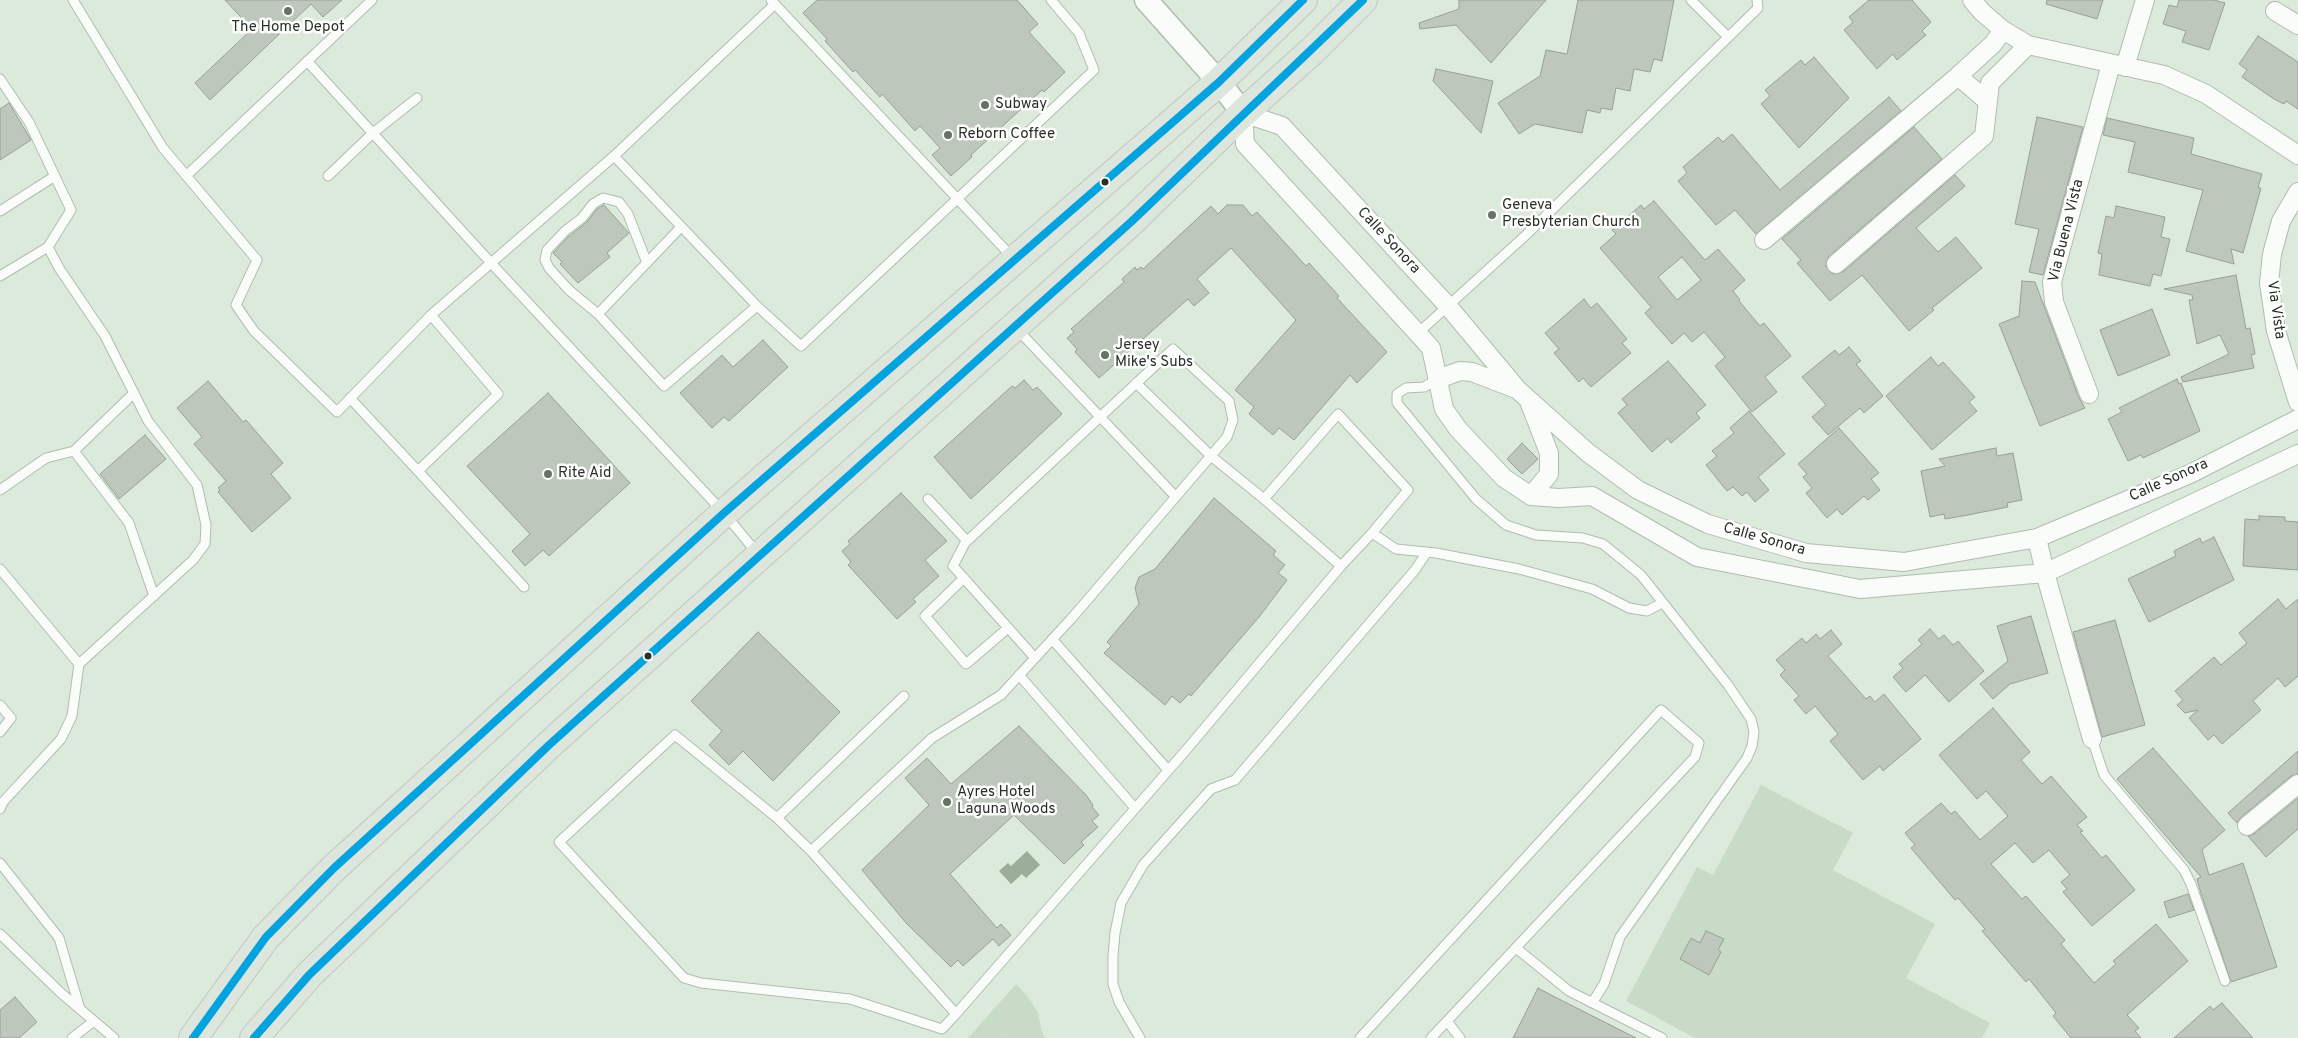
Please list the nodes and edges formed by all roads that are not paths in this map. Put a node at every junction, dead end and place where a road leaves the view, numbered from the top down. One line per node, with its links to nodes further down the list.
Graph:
1 (72, 0): 29 (lane)
2 (372, 0): 17 (lane)
3 (1051, 0): 32 (lane)
4 (1146, 0): 21 (street)
5 (1302, 0): 21 (main road)
6 (1362, 0): 24 (main road)
7 (1691, 0): 15 (lane)
8 (1757, 0): 15 (lane)
9 (1972, 0): 14 (street)
10 (2145, 0): 18 (street, Via Buena Vista)
11 (773, 2): 27 (lane); 32 (lane)
12 (2276, 11): 13 (street)
13 (2298, 25)
14 (2003, 30): 16 (street); 19 (street)
15 (1728, 37): 42 (lane)
16 (2028, 45): 18 (street); 23 (street)
17 (307, 61): 25 (lane); 29 (lane)
18 (2118, 66): 26 (street); 51 (street, Via Buena Vista)
19 (1958, 76): 23 (street); 35 (street)
20 (0, 79): 28 (lane)
21 (1219, 82): 24 (street); 37 (main road)
22 (417, 98): 25 (lane)
23 (1987, 101): 40 (street)
24 (1243, 113): 42 (street, Calle Sonora); 46 (main road); 47 (street, Calle Sonora)
25 (373, 133): 30 (lane); 38 (lane)
26 (2298, 155)
27 (614, 156): 34 (lane); 38 (lane)
28 (55, 176): 33 (lane); 36 (lane)
29 (186, 176): 53 (lane)
30 (328, 176)
31 (2298, 192): 54 (street, Via Vista)
32 (958, 199): 37 (lane); 43 (lane)
33 (0, 211)
34 (681, 227): 39 (lane); 43 (lane)
35 (1764, 240)
36 (48, 247): 41 (lane); 50 (lane)
37 (1015, 260): 66 (main road)
38 (491, 263): 45 (lane); 66 (lane)
39 (647, 263): 44 (lane); 44 (lane)
40 (1836, 264)
41 (0, 276)
42 (1447, 305): 47 (lane); 52 (street, Calle Sonora)
43 (757, 306): 44 (lane)
44 (598, 314)
45 (431, 315): 53 (lane); 60 (lane)
46 (1014, 326): 55 (lane); 71 (main road)
47 (1417, 334): 48 (street, Calle Sonora)
48 (1438, 379): 52 (street, Calle Sonora); 62 (street, Calle Sonora); 78 (lane)
49 (1136, 384): 55 (lane); 59 (lane); 59 (lane)
50 (134, 393): 57 (lane); 77 (lane)
51 (2089, 394)
52 (1523, 395): 62 (street, Calle Sonora); 68 (street, Calle Sonora)
53 (350, 398): 60 (lane)
54 (2298, 402)
55 (1101, 416): 63 (lane); 69 (lane)
56 (2298, 419): 68 (street, Calle Sonora)
57 (74, 451): 61 (lane); 77 (lane)
58 (2298, 454): 74 (street, Calle Sonora)
59 (1211, 456): 63 (lane); 65 (lane)
60 (418, 471): 76 (lane)
61 (0, 490)
62 (1531, 496): 74 (street, Calle Sonora)
63 (1176, 497): 80 (lane)
64 (928, 499): 69 (lane)
65 (1264, 499): 67 (lane); 72 (lane)
66 (724, 513): 71 (lane); 106 (main road)
67 (1372, 533): 70 (lane); 72 (lane)
68 (2037, 538): 74 (street)
69 (967, 541): 75 (lane)
70 (1427, 552): 78 (lane); 108 (lane)
71 (760, 555): 107 (main road)
72 (1342, 566): 88 (lane)
73 (0, 569): 82 (lane)
74 (2045, 573): 87 (street)
75 (964, 578): 79 (lane); 79 (lane)
76 (524, 587)
77 (154, 596): 82 (lane)
78 (1662, 603): 99 (lane)
79 (1008, 628): 81 (lane)
80 (1052, 639): 81 (lane); 88 (lane)
81 (1035, 658): 83 (lane)
82 (79, 664): 91 (lane)
83 (1019, 675): 90 (lane); 94 (lane)
84 (904, 696): 92 (lane)
85 (0, 705): 86 (lane)
86 (0, 732)
87 (2092, 739): 98 (lane)
88 (1168, 770): 90 (lane)
89 (2298, 784): 93 (street)
90 (1135, 808): 101 (lane)
91 (0, 809)
92 (777, 818): 94 (lane); 101 (lane)
93 (2247, 826)
94 (811, 851): 101 (lane)
95 (0, 863): 100 (lane)
96 (0, 934): 100 (lane)
97 (1516, 948): 99 (lane); 103 (lane); 109 (lane)
98 (2224, 981)
99 (1592, 1003): 112 (lane)
100 (80, 1008): 102 (lane)
101 (956, 1014)
102 (94, 1021): 104 (lane); 105 (lane)
103 (1447, 1021): 110 (lane); 111 (lane)
104 (72, 1038)
105 (114, 1038)
106 (193, 1038)
107 (254, 1038)
108 (1140, 1038)
109 (1360, 1038)
110 (1431, 1038)
111 (1460, 1038)
112 (1662, 1038)

